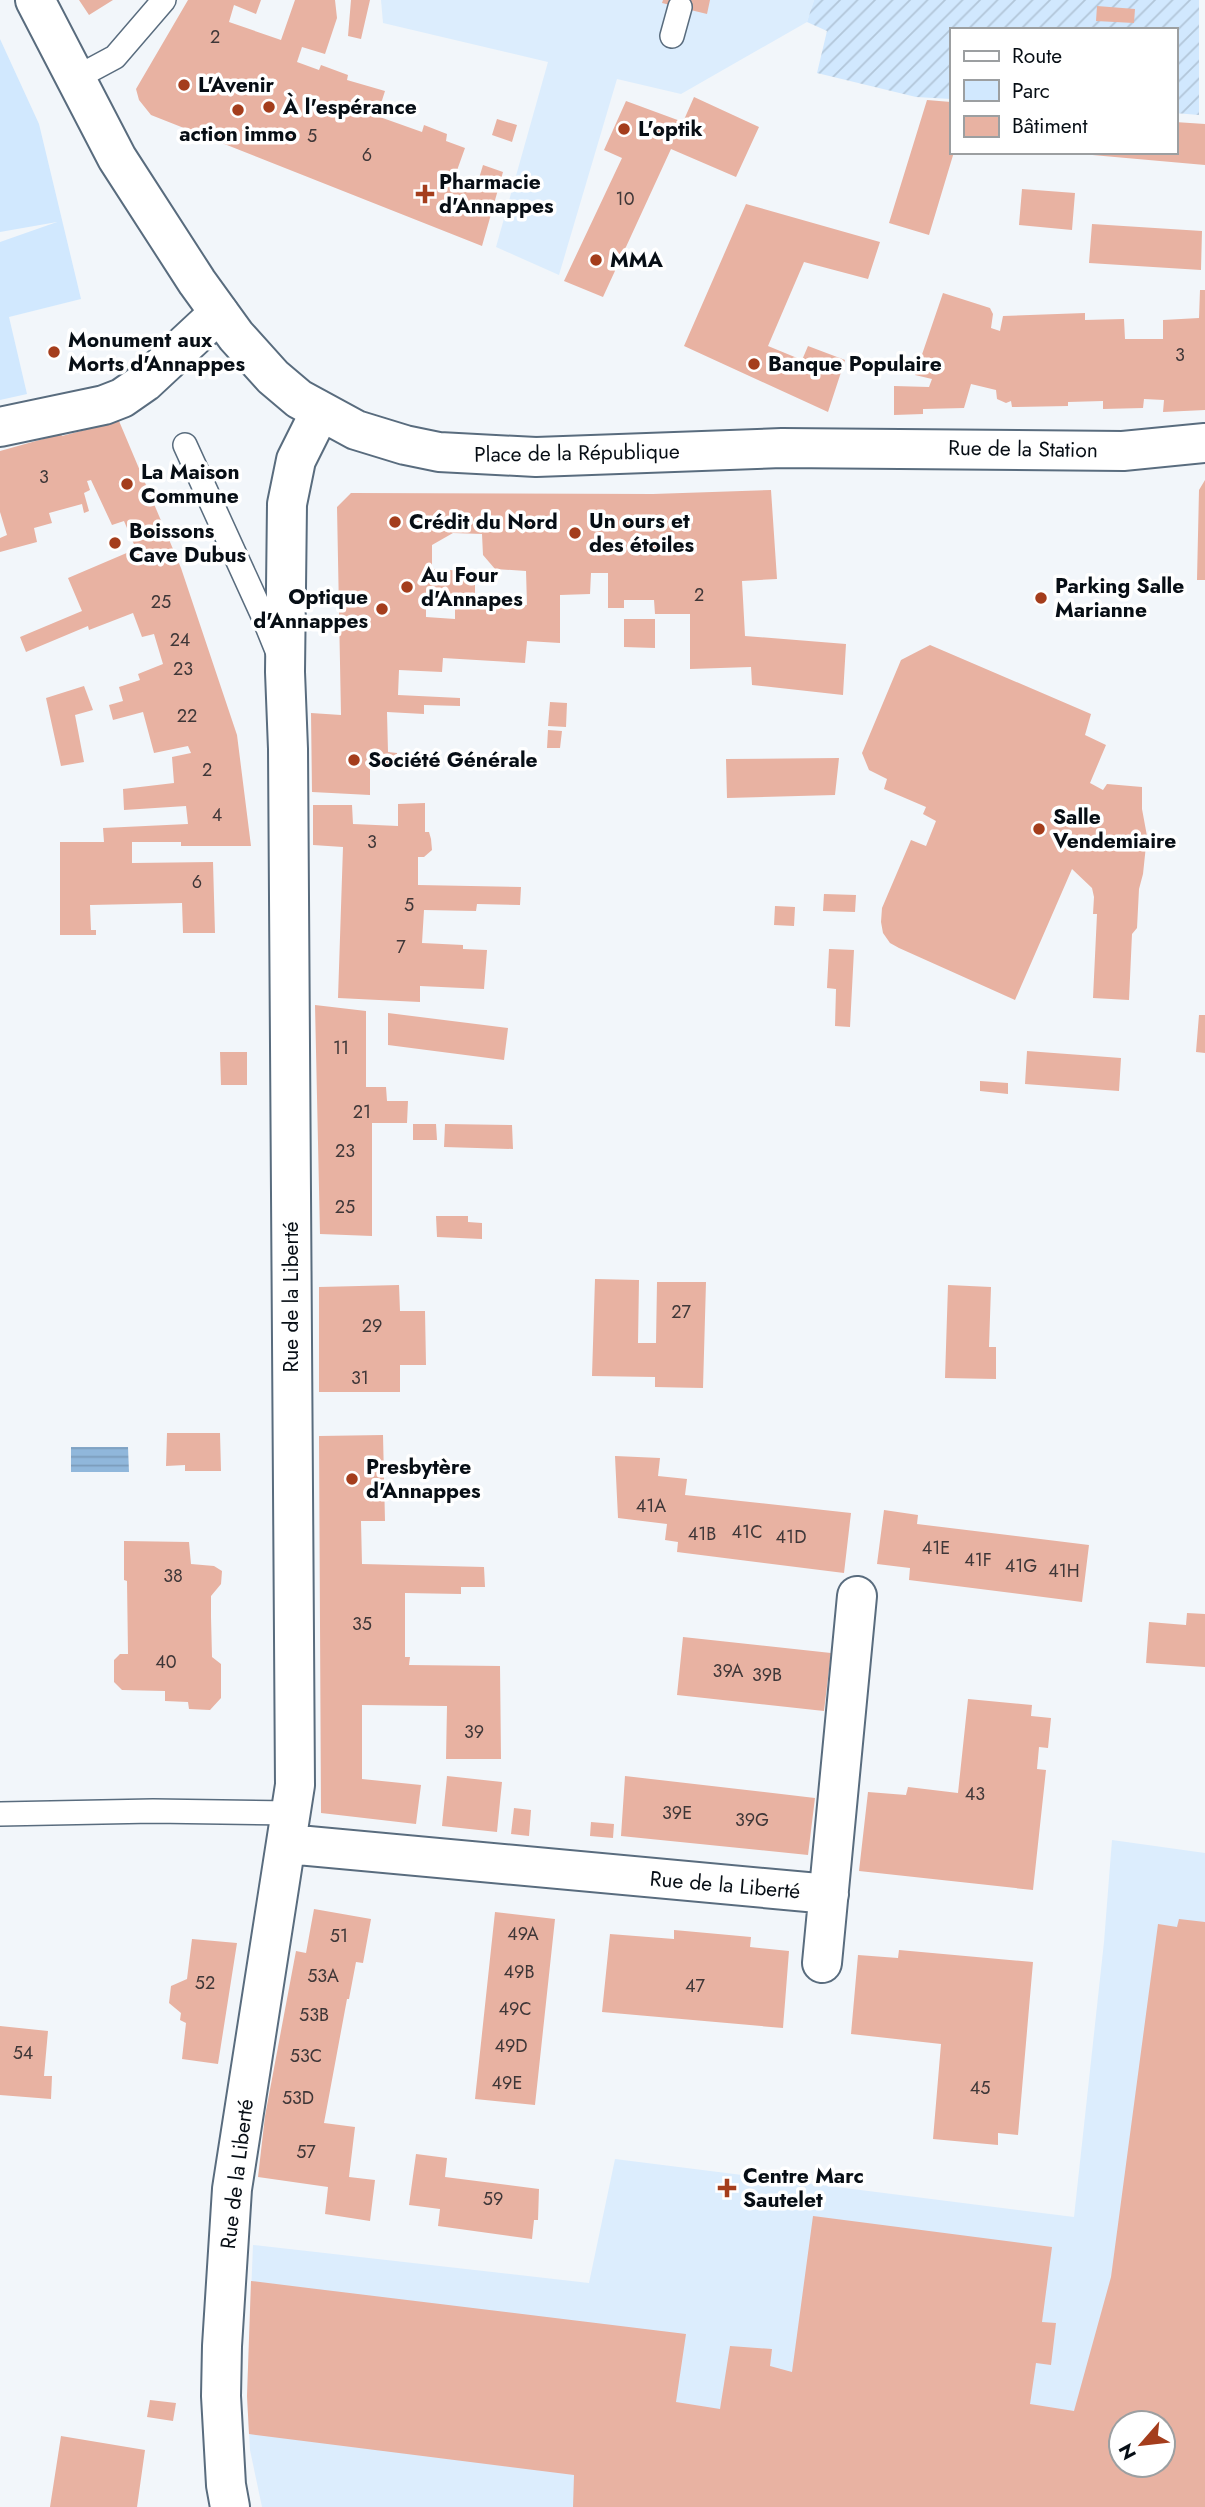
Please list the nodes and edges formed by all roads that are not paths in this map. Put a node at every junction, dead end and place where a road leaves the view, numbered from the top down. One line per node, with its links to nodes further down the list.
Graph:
1 (35, 0): 5 (street, Place de la République)
2 (164, 0): 5 (lane)
3 (680, 7): 4 (lane)
4 (672, 37)
5 (75, 79): 6 (street, Place de la République)
6 (219, 313): 7 (street, Place de la République); 8 (street)
7 (320, 412): 11 (street, Place de la République); 12 (street)
8 (0, 427)
9 (1205, 443): 11 (street, Rue de la Station)
10 (185, 444): 12 (lane)
11 (841, 449)
12 (285, 672): 15 (street, Rue de la Liberté)
13 (857, 1596): 16 (street, Rue de la Liberté)
14 (0, 1814): 15 (lane)
15 (289, 1829): 16 (street, Rue de la Liberté); 18 (street, Rue de la Liberté)
16 (829, 1894): 17 (street, Rue de la Liberté)
17 (822, 1963)
18 (230, 2507)

